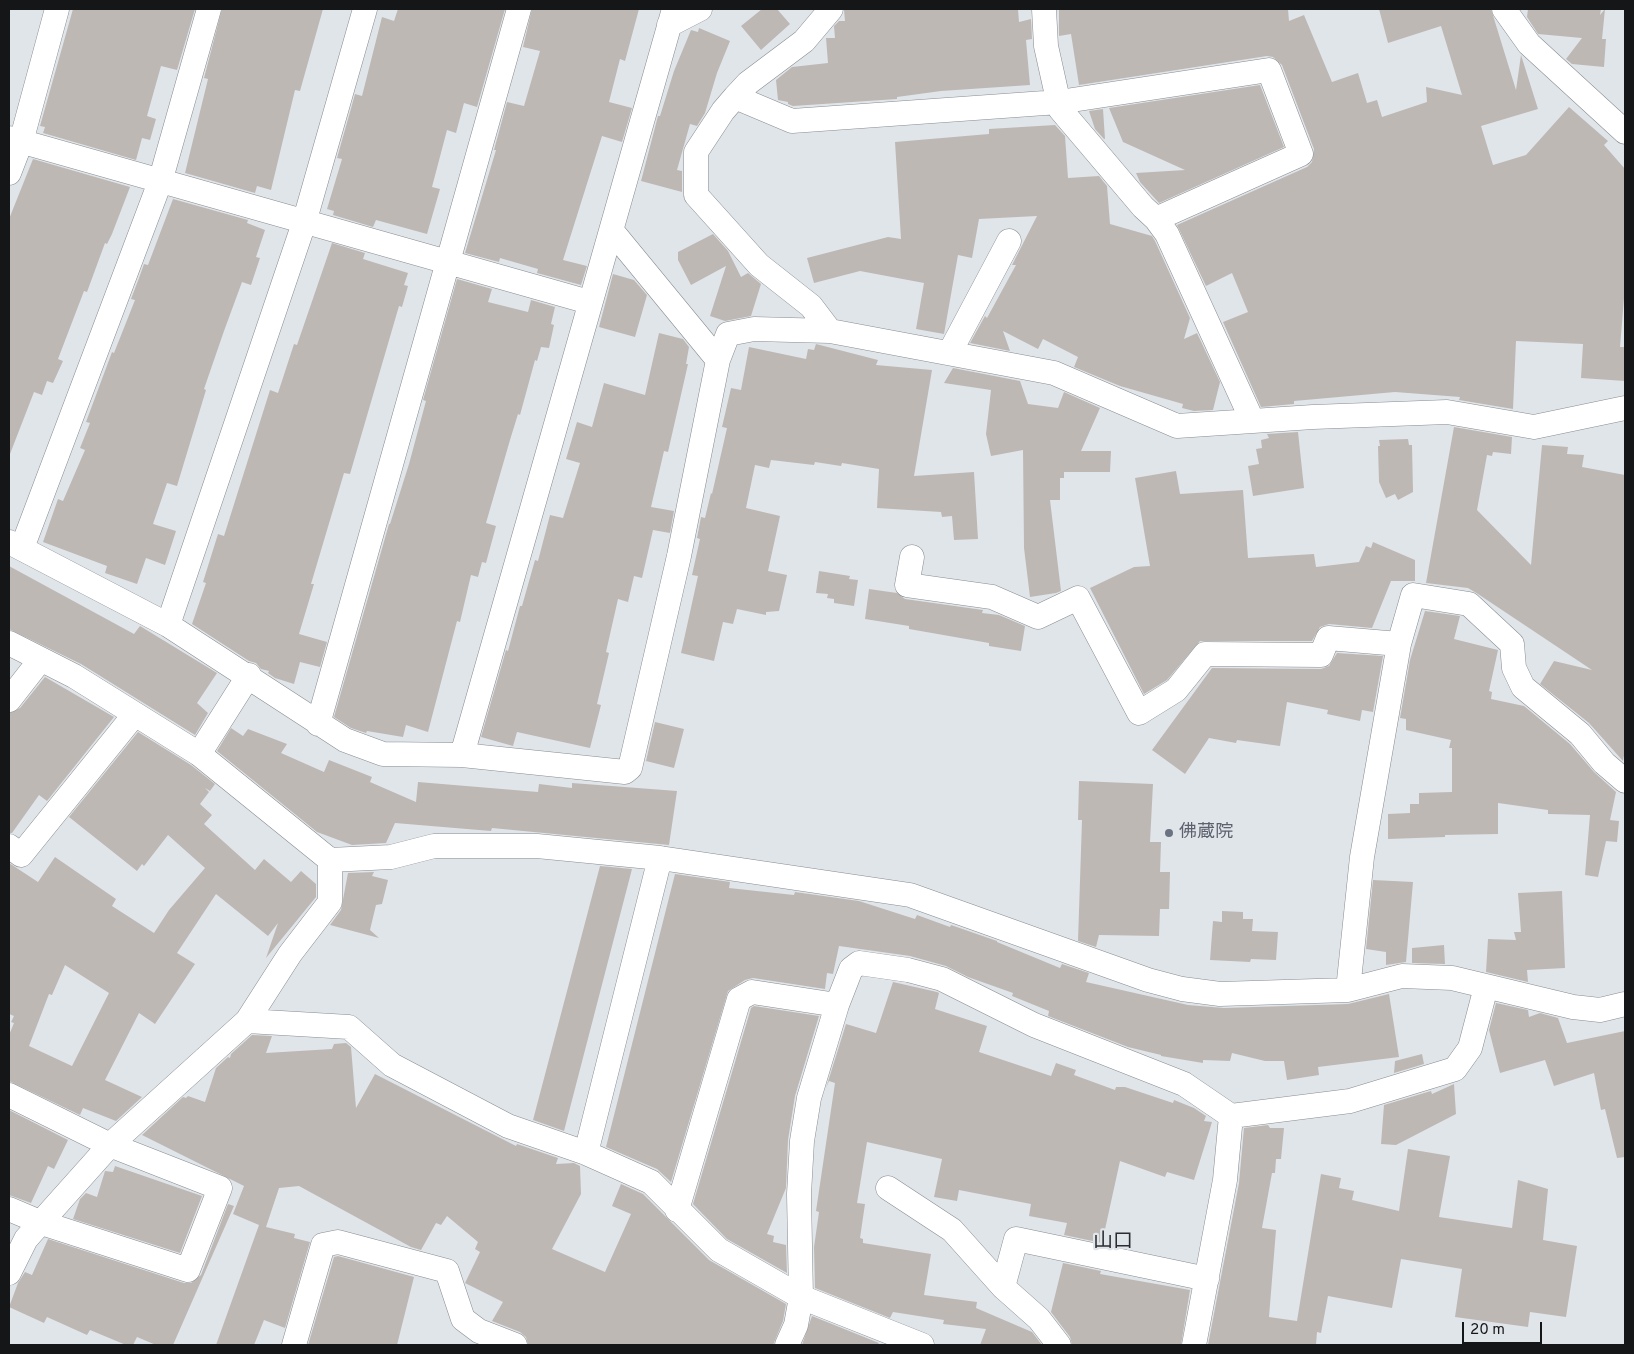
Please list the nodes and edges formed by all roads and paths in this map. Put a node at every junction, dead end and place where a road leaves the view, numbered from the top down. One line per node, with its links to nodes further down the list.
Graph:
1 (57, 9): 13 (street)
2 (209, 9): 15 (street)
3 (364, 9): 17 (street)
4 (519, 9): 20 (street)
5 (700, 9): 9 (street)
6 (831, 9): 10 (street)
7 (1044, 9): 11 (street)
8 (1504, 9): 12 (street)
9 (672, 17): 18 (street)
10 (735, 96): 11 (street); 22 (street)
11 (1059, 102): 16 (street); 16 (street)
12 (1625, 132)
13 (15, 140): 14 (street); 15 (street)
14 (9, 173)
15 (160, 182): 17 (street); 27 (street)
16 (1156, 219): 26 (street)
17 (304, 223): 20 (street); 29 (street)
18 (612, 230): 21 (street); 24 (street)
19 (1009, 241): 23 (street)
20 (447, 262): 21 (street); 36 (street)
21 (589, 302): 38 (street)
22 (830, 331): 23 (street); 24 (street)
23 (950, 352): 26 (street)
24 (718, 360): 38 (street)
25 (1625, 408): 26 (street)
26 (1252, 420)
27 (15, 545): 29 (street)
28 (912, 557): 31 (street)
29 (168, 625): 33 (street)
30 (9, 643): 32 (street)
31 (1399, 644): 39 (street); 44 (street)
32 (41, 659): 34 (street); 35 (street)
33 (248, 675): 36 (street); 37 (street)
34 (9, 700)
35 (135, 714): 37 (street); 40 (street)
36 (318, 724): 38 (street)
37 (199, 754): 42 (street)
38 (462, 755)
39 (1625, 780)
40 (9, 846)
41 (660, 858): 42 (street); 44 (street); 51 (street)
42 (330, 860): 47 (street)
43 (1486, 987): 44 (street); 45 (street); 49 (street)
44 (1348, 990)
45 (1625, 1004)
46 (837, 1005): 49 (street); 54 (street); 59 (street)
47 (247, 1021): 50 (street); 51 (street)
48 (9, 1095): 50 (street)
49 (1231, 1116): 57 (street)
50 (110, 1145): 55 (street); 55 (street)
51 (586, 1153): 54 (street)
52 (888, 1188): 58 (street)
53 (9, 1209): 55 (street)
54 (677, 1210): 59 (street)
55 (42, 1223): 56 (street)
56 (9, 1273)
57 (1207, 1279): 58 (street); 65 (street)
58 (1002, 1287): 64 (street)
59 (801, 1297): 62 (street); 63 (street)
60 (294, 1345): 61 (street)
61 (515, 1345)
62 (787, 1345)
63 (922, 1345)
64 (1059, 1345)
65 (1194, 1345)

